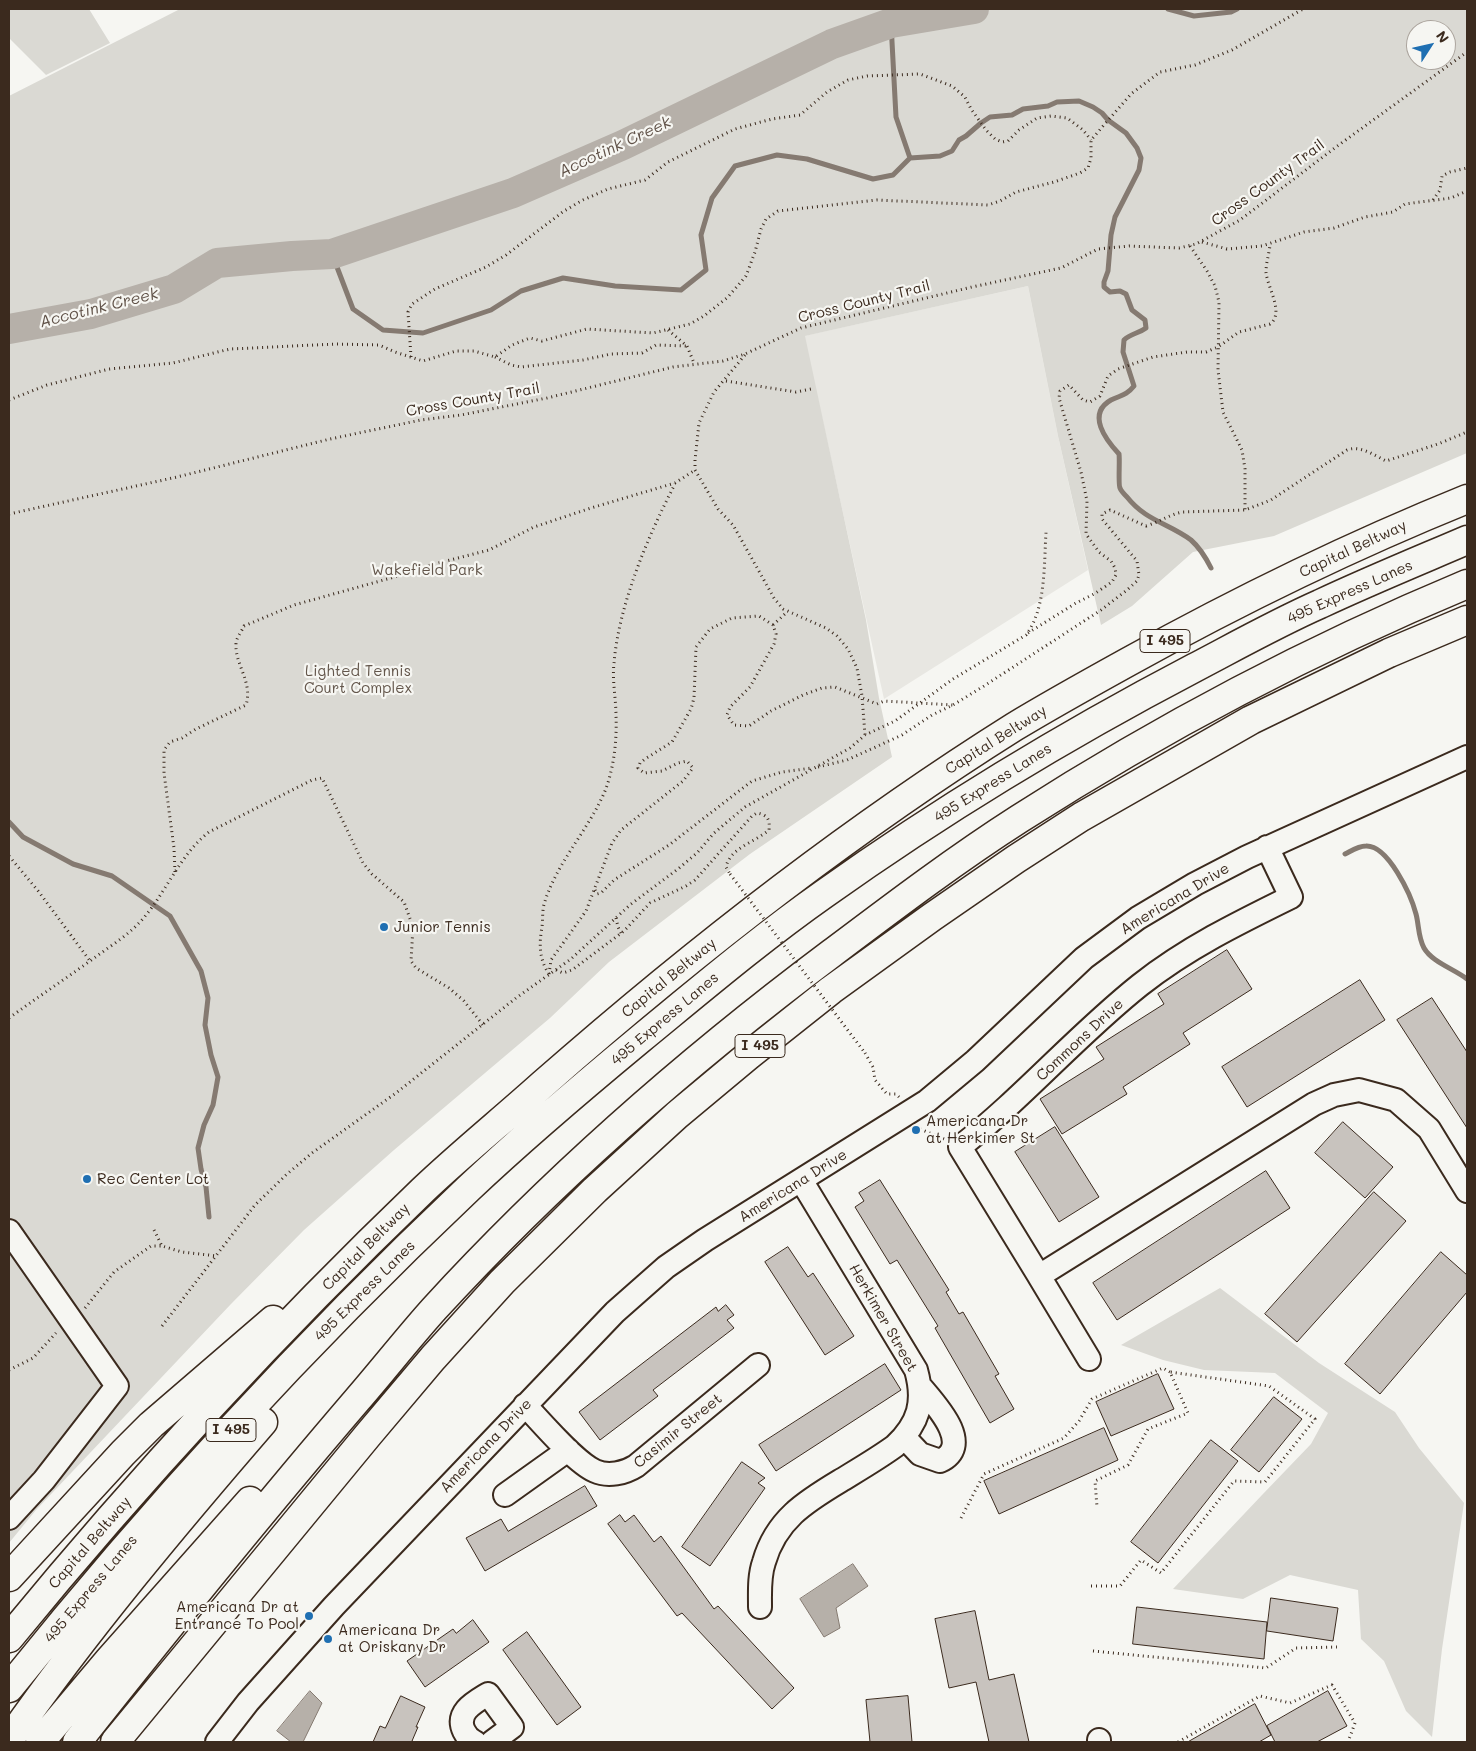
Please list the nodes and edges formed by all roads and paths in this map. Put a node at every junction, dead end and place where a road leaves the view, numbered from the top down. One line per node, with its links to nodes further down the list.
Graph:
1 (1303, 9): 3 (path)
2 (1467, 52): 7 (path, Cross County Trail)
3 (1091, 140): 10 (path); 14 (path)
4 (1467, 168): 6 (path)
5 (1467, 191): 6 (path)
6 (1432, 201): 8 (path)
7 (1202, 242): 8 (path); 9 (path, Cross County Trail)
8 (1270, 245): 12 (path)
9 (1190, 246): 12 (path); 13 (path, Cross County Trail)
10 (668, 330): 11 (path); 15 (path)
11 (687, 346): 15 (path); 16 (path)
12 (1218, 347): 24 (path); 32 (path)
13 (746, 354): 16 (path, Cross County Trail); 17 (path)
14 (410, 357): 15 (path); 19 (path)
15 (494, 357)
16 (694, 363): 25 (path, Cross County Trail)
17 (725, 380): 18 (path); 21 (path)
18 (811, 389)
19 (9, 400)
20 (1467, 432): 24 (path)
21 (695, 470): 22 (path); 29 (path)
22 (675, 484): 41 (path); 47 (path)
23 (1467, 499): 53 (highway, Capital Beltway / I 495)
24 (1246, 510): 35 (path)
25 (9, 514)
26 (1046, 532): 32 (path)
27 (1467, 540): 52 (highway, 495 Express Lanes / I 495)
28 (1467, 584): 57 (highway, I 495)
29 (787, 612): 31 (path); 33 (path)
30 (1467, 620): 82 (highway, I 495)
31 (773, 624): 33 (path); 42 (path)
32 (1026, 635): 34 (path)
33 (863, 699): 34 (path); 36 (path)
34 (920, 704): 35 (path); 36 (path)
35 (953, 706): 38 (path)
36 (865, 735): 38 (path)
37 (1467, 757): 39 (street, Americana Drive)
38 (815, 768): 42 (path); 43 (path)
39 (1267, 847): 51 (street, Americana Drive); 59 (street, Commons Drive)
40 (9, 857): 45 (path)
41 (175, 872): 45 (path); 49 (path)
42 (595, 890): 47 (path)
43 (616, 917): 44 (path); 46 (path)
44 (622, 933): 46 (path); 50 (path, bridge)
45 (90, 961): 48 (path)
46 (555, 970): 47 (path)
47 (549, 974): 49 (path)
48 (9, 1018)
49 (483, 1025): 58 (path)
50 (865, 1053)
51 (801, 1180): 64 (street, Herkimer Street); 65 (street, Americana Drive)
52 (470, 1187): 78 (highway, 495 Express Lanes / I 495); 79 (highway)
53 (425, 1188): 72 (highway); 75 (highway, Capital Beltway / I 495)
54 (1467, 1191): 59 (street)
55 (154, 1230): 58 (path)
56 (9, 1231): 70 (street)
57 (509, 1231): 80 (highway); 81 (highway, I 495)
58 (216, 1256): 60 (path)
59 (1039, 1276): 61 (street, Commons Drive)
60 (162, 1326)
61 (1089, 1359)
62 (758, 1365): 67 (street, Casimir Street)
63 (1170, 1372): 69 (path); 71 (path); 73 (path)
64 (920, 1386): 66 (street, Herkimer Street); 66 (street)
65 (525, 1405): 67 (street, Casimir Street); 83 (street, Americana Drive)
66 (904, 1437): 74 (street, Herkimer Street)
67 (568, 1450): 68 (street)
68 (504, 1495)
69 (1097, 1507)
70 (9, 1518)
71 (961, 1518)
72 (9, 1577)
73 (1091, 1586)
74 (760, 1607)
75 (9, 1638)
76 (1337, 1647): 77 (path)
77 (1093, 1651)
78 (9, 1688)
79 (9, 1740)
80 (40, 1742)
81 (77, 1742)
82 (115, 1742)
83 (217, 1742)
84 (1178, 1742): 85 (path)
85 (1348, 1742)

